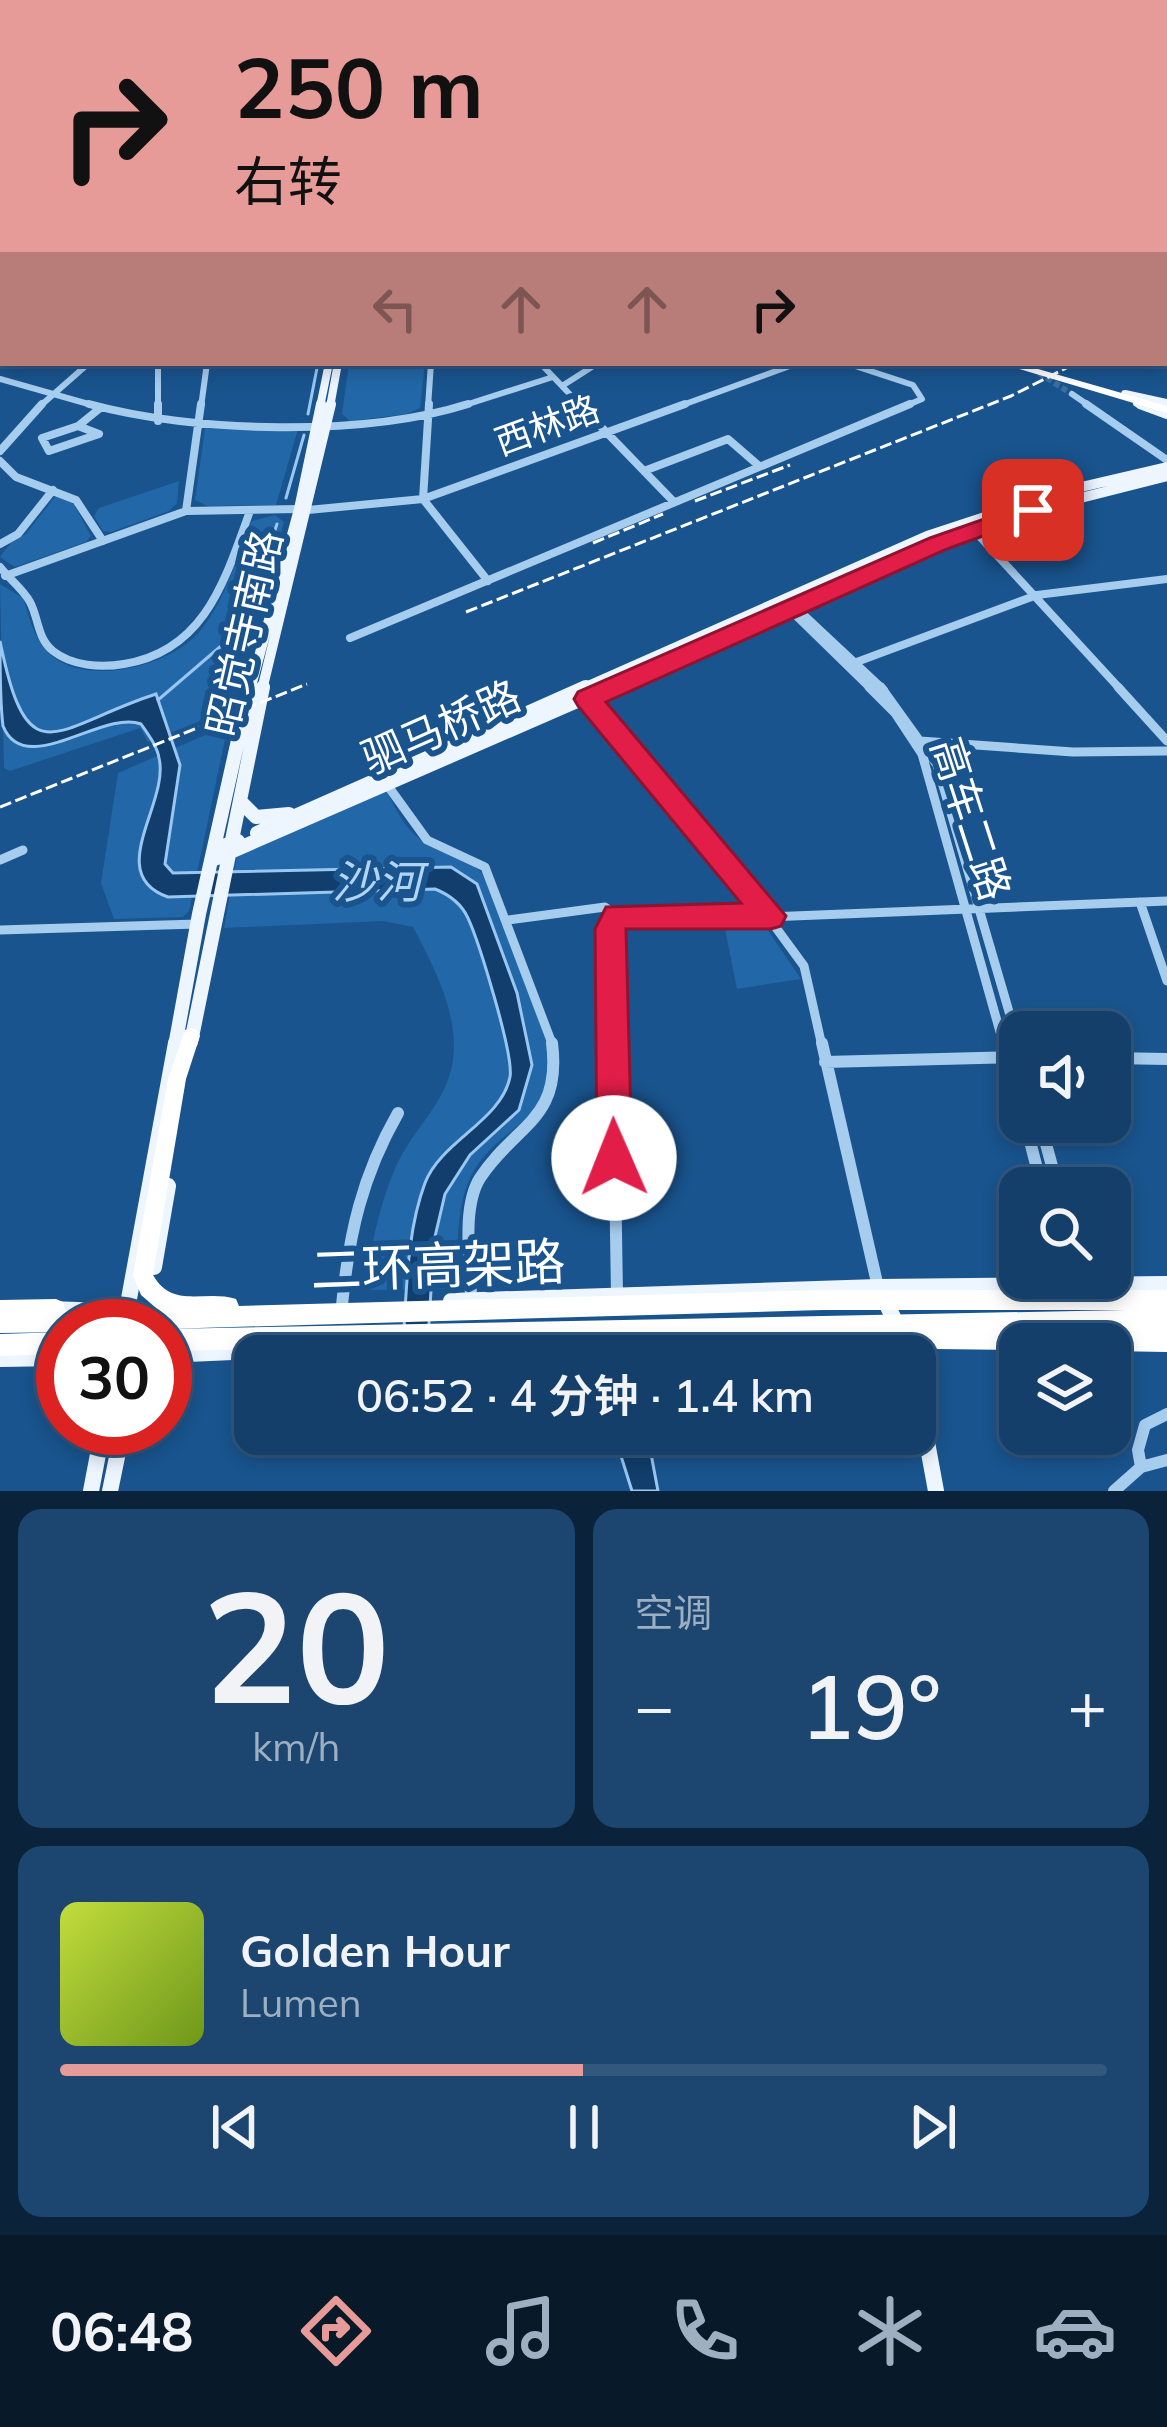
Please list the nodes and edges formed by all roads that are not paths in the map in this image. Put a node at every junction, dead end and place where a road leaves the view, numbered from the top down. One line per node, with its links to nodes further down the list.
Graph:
1 (85, 366): 19 (street)
2 (158, 366): 24 (street)
3 (206, 366): 25 (street)
4 (329, 366): 27 (main road, 昭觉寺南路)
5 (337, 366): 27 (main road, 昭觉寺南路)
6 (431, 366): 23 (street)
7 (543, 366): 15 (street)
8 (593, 366): 17 (street)
9 (790, 366): 28 (street, 西林路)
10 (855, 366): 32 (street)
11 (1015, 366): 20 (highway)
12 (1017, 366): 14 (street)
13 (1030, 366): 20 (highway)
14 (1034, 370)
15 (553, 376): 17 (street); 23 (street)
16 (0, 379): 19 (street)
17 (562, 386): 28 (street)
18 (1072, 394): 33 (street)
19 (58, 395): 21 (street); 29 (street)
20 (1125, 396): 22 (highway)
21 (99, 409): 24 (street); 26 (street)
22 (1167, 409)
23 (427, 417): 27 (street); 36 (street)
24 (158, 421): 25 (street)
25 (197, 422): 27 (street); 39 (street)
26 (78, 426): 26 (street)
27 (324, 426): 38 (main road, 昭觉寺南路)
28 (606, 432): 34 (street); 36 (street, 西林路)
29 (4, 433): 30 (street)
30 (0, 451)
31 (0, 461): 35 (street)
32 (758, 465): 34 (street); 37 (street)
33 (1166, 468): 41 (main road, 驷马桥路)
34 (644, 471): 37 (street)
35 (53, 490): 42 (street); 43 (street)
36 (423, 499): 38 (street, 西林路); 46 (street)
37 (673, 501): 46 (street)
38 (303, 510): 40 (street, 西林路); 56 (main road, 昭觉寺南路); 59 (main road, 昭觉寺南路)
39 (186, 511): 40 (street, 西林路); 42 (street, 西林路)
40 (250, 511): 44 (street)
41 (970, 526): 47 (street); 48 (main road, 驷马桥路)
42 (103, 541): 44 (street, 西林路)
43 (0, 544)
44 (2, 574)
45 (1167, 579): 47 (street)
46 (488, 580): 49 (street)
47 (1037, 595): 50 (street); 53 (street)
48 (788, 604): 50 (street, 高车二路); 51 (main road, 驷马桥路); 52 (street, 高车二路)
49 (350, 638)
50 (854, 663): 52 (street, 高车二路)
51 (584, 694): 55 (main road, 驷马桥路); 57 (main road, 驷马桥路); 65 (street)
52 (920, 741): 54 (street); 63 (street, 高车二路)
53 (1167, 741)
54 (1167, 751)
55 (388, 786): 59 (main road, 驷马桥路); 67 (street)
56 (239, 800): 57 (main road); 59 (main road, 昭觉寺南路)
57 (314, 808): 59 (main road, 驷马桥路)
58 (23, 850): 60 (street)
59 (219, 857): 66 (main road)
60 (0, 860)
61 (1167, 901): 62 (street)
62 (1140, 902): 63 (street); 69 (street)
63 (972, 908): 65 (street); 70 (street, 高车二路)
64 (617, 916): 65 (street); 67 (street); 81 (street)
65 (771, 916): 75 (street)
66 (204, 919): 68 (street); 71 (main road); 82 (main road)
67 (508, 920): 84 (street)
68 (0, 930)
69 (1167, 981)
70 (1003, 1011)
71 (191, 1036): 83 (main road); 88 (highway)
72 (999, 1056): 75 (street)
73 (1131, 1058): 74 (street)
74 (1167, 1059)
75 (824, 1062): 79 (street)
76 (398, 1113): 85 (street)
77 (999, 1283): 79 (main road)
78 (1131, 1286): 80 (main road)
79 (878, 1287): 81 (main road); 93 (main road)
80 (1167, 1292): 88 (highway, 二环高架路)
81 (617, 1295): 84 (main road)
82 (129, 1299)
83 (148, 1299)
84 (463, 1300): 85 (main road)
85 (342, 1305): 89 (main road)
86 (0, 1308): 87 (highway)
87 (36, 1309)
88 (316, 1314): 91 (highway, 二环高架路)
89 (192, 1315)
90 (1167, 1320): 92 (highway, 二环高架路)
91 (0, 1323)
92 (750, 1330): 94 (highway, 二环高架路); 95 (highway)
93 (902, 1335)
94 (192, 1340)
95 (1167, 1341)
96 (36, 1344): 97 (highway)
97 (0, 1345)
98 (936, 1349): 100 (main road)
99 (234, 1352): 101 (main road)
100 (1167, 1352)
101 (192, 1354)
102 (36, 1358): 103 (main road)
103 (0, 1359)
104 (1167, 1414): 109 (street)
105 (99, 1455): 110 (main road)
106 (117, 1455): 111 (main road)
107 (929, 1455): 112 (main road)
108 (1167, 1460): 109 (street)
109 (1141, 1467): 113 (street)
110 (92, 1491)
111 (110, 1491)
112 (936, 1491)
113 (1114, 1491)

